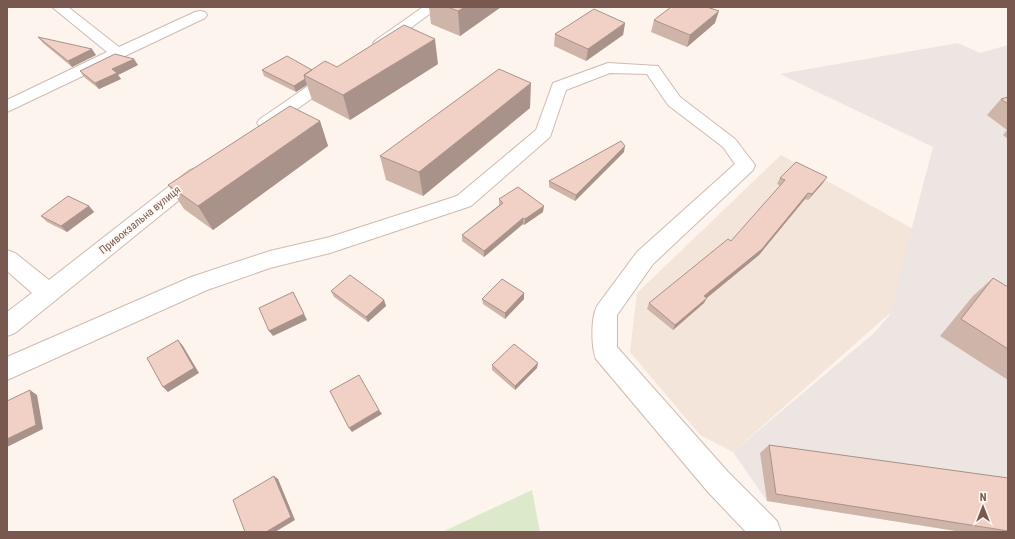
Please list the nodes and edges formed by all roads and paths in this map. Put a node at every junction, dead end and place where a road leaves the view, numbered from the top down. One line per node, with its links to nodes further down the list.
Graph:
1 (59, 7): 4 (street)
2 (432, 7): 5 (street)
3 (200, 15): 4 (street)
4 (118, 54): 7 (street)
5 (365, 54)
6 (346, 68): 8 (street)
7 (7, 108)
8 (254, 131)
9 (210, 165): 11 (street, Привокзальна вулиця)
10 (7, 259): 11 (street)
11 (49, 293): 12 (street, Привокзальна вулиця)
12 (7, 326)
13 (7, 369): 14 (street)
14 (766, 532)

